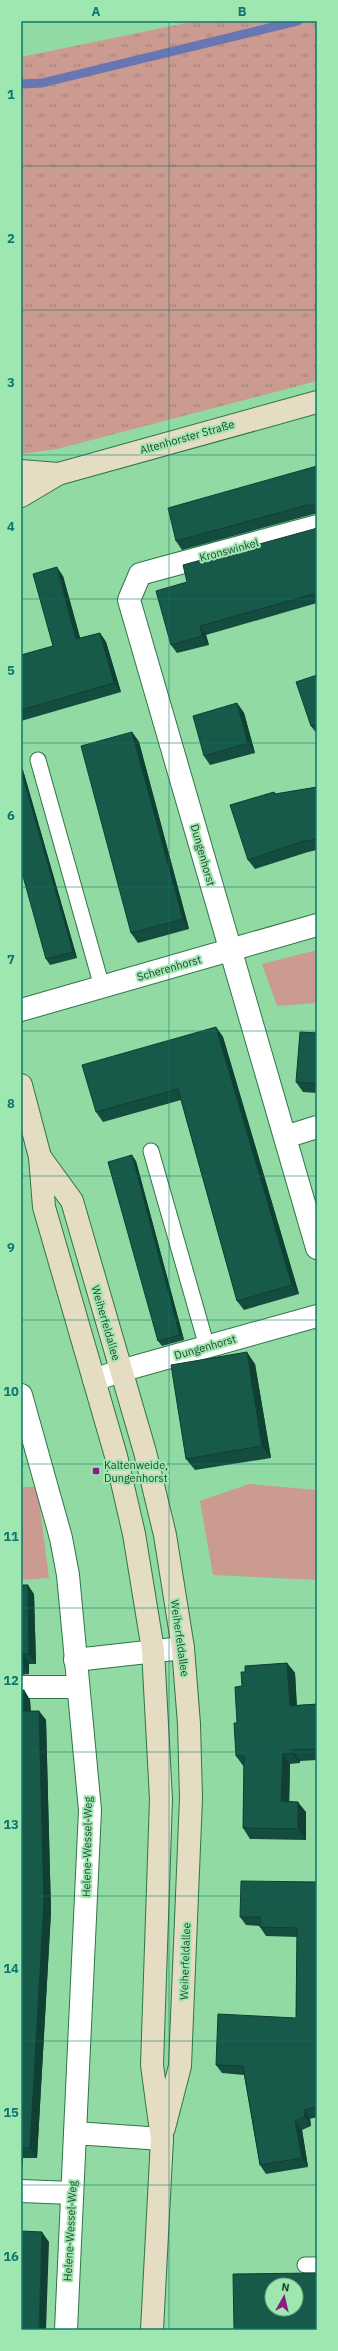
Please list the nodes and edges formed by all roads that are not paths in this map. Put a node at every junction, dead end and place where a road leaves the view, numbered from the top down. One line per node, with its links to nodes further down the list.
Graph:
1 (317, 402): 3 (main road, Altenhorster Straße)
2 (21, 471): 3 (main road, Altenhorster Straße)
3 (58, 474): 4 (main road, Altenhorster Straße)
4 (21, 496)
5 (317, 526): 6 (street, Kronswinkel)
6 (140, 574): 9 (street, Dungenhorst)
7 (38, 760): 10 (lane)
8 (317, 925): 9 (street, Scherenhorst)
9 (230, 950): 10 (street, Scherenhorst); 14 (street, Dungenhorst)
10 (102, 987): 11 (street, Scherenhorst)
11 (21, 1010)
12 (21, 1085): 16 (main road, Weiherfeldallee)
13 (317, 1127): 14 (street)
14 (285, 1137): 17 (street, Dungenhorst)
15 (150, 1151): 19 (lane)
16 (40, 1157): 20 (main road, Weiherfeldallee); 21 (main road, Weiherfeldallee)
17 (317, 1248)
18 (317, 1316): 19 (street, Dungenhorst)
19 (207, 1346): 20 (street, Dungenhorst)
20 (120, 1371): 21 (street, Dungenhorst); 23 (main road, Weiherfeldallee)
21 (94, 1380): 24 (main road, Weiherfeldallee)
22 (21, 1395): 25 (street, Helene-Wessel-Weg)
23 (183, 1648): 24 (street); 29 (main road, Weiherfeldallee)
24 (153, 1650): 25 (street); 29 (main road, Weiherfeldallee)
25 (75, 1660): 27 (street, Helene-Wessel-Weg)
26 (21, 1687): 27 (street)
27 (78, 1687): 28 (street, Helene-Wessel-Weg)
28 (75, 2133): 29 (street); 31 (street, Helene-Wessel-Weg)
29 (162, 2139): 33 (main road, Weiherfeldallee)
30 (21, 2191): 31 (street)
31 (72, 2193): 32 (street, Helene-Wessel-Weg)
32 (66, 2330)
33 (152, 2330)

